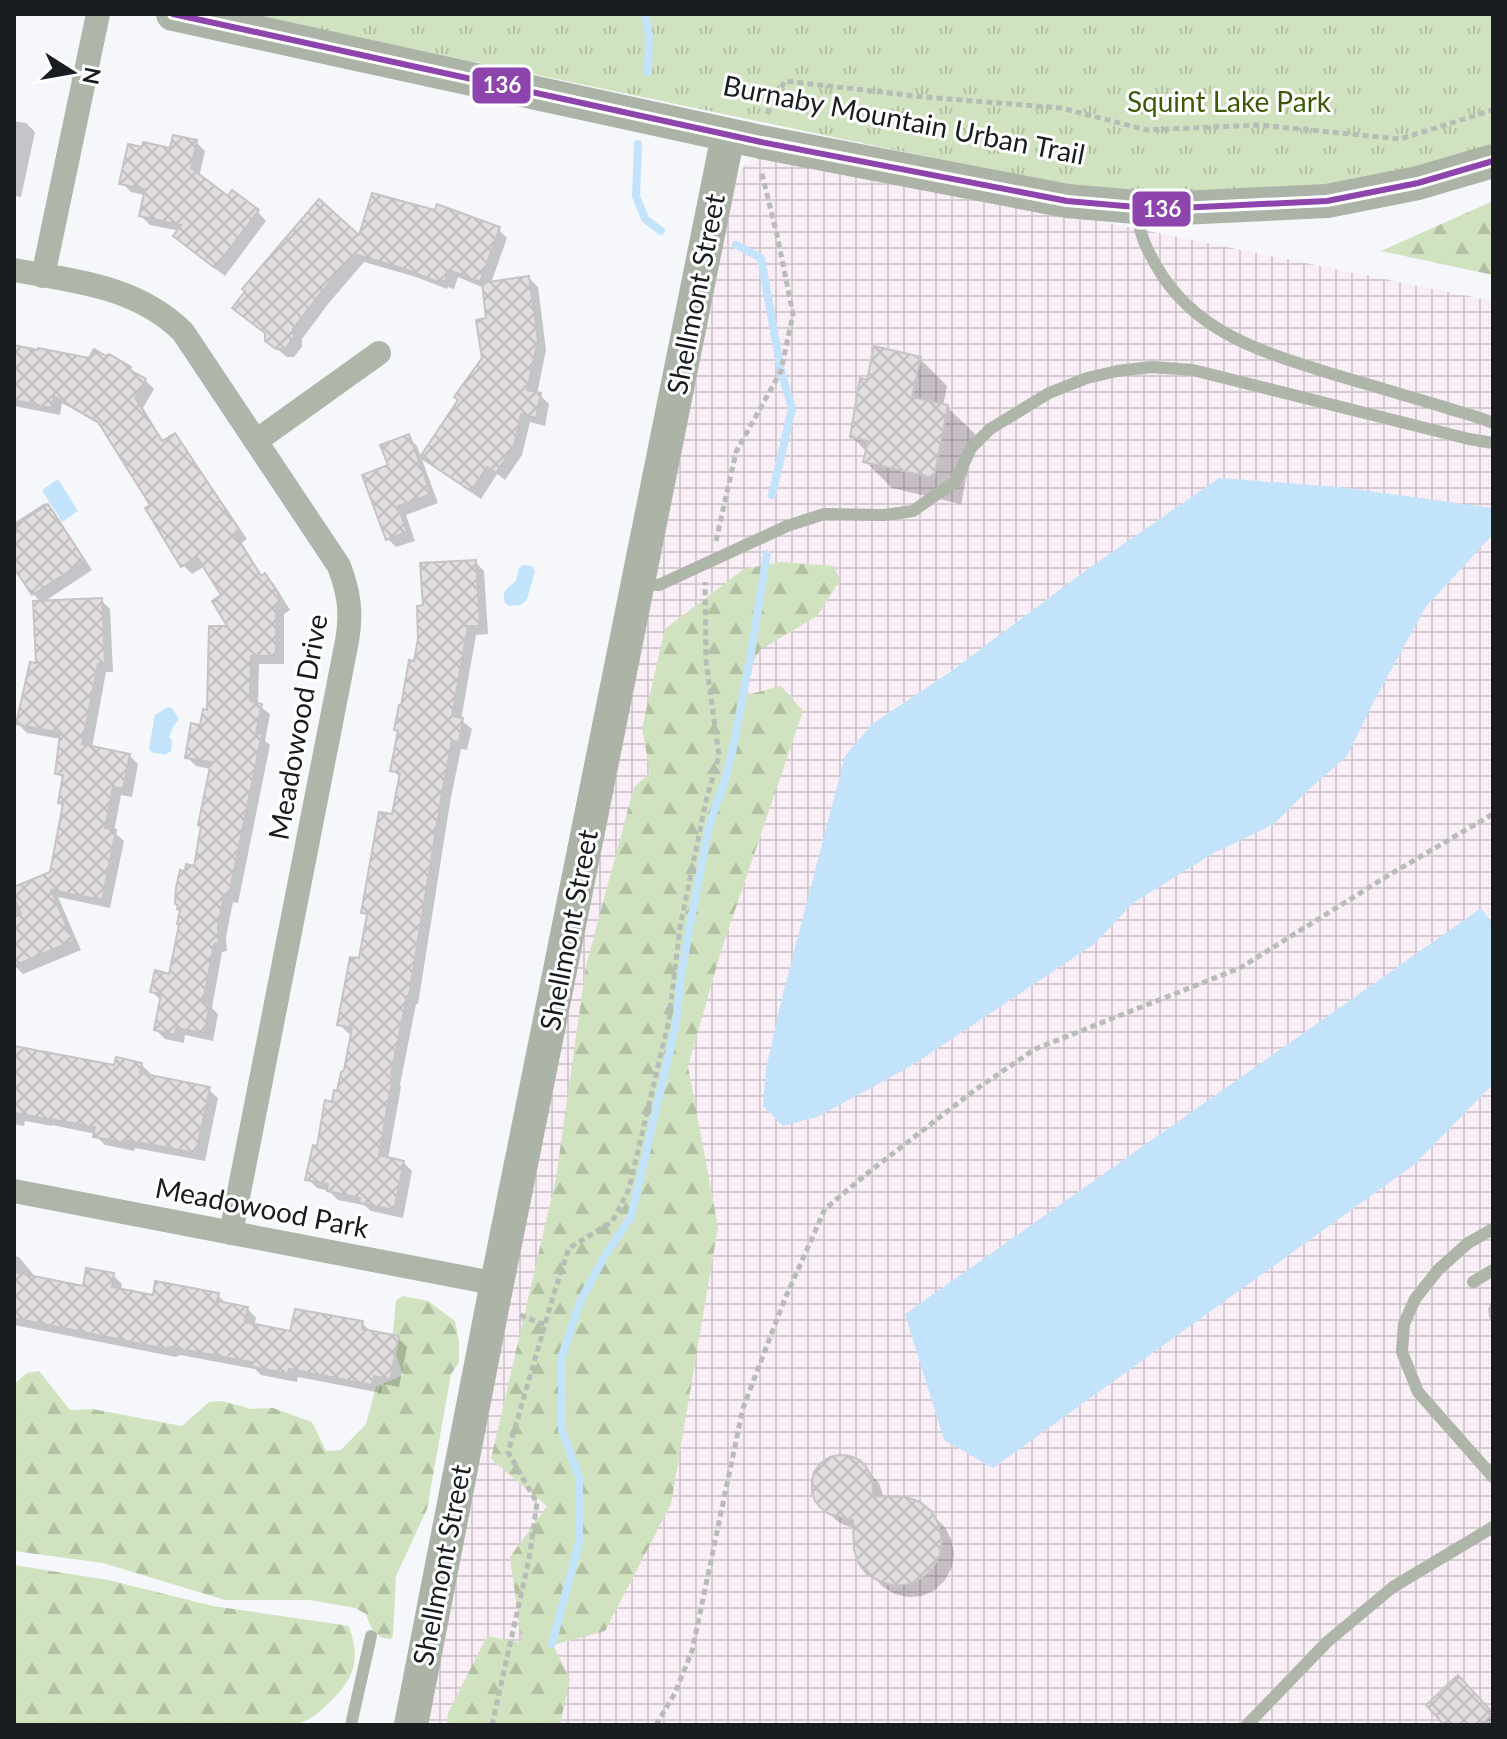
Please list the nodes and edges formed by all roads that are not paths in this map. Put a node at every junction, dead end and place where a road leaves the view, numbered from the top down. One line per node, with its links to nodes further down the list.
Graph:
1 (98, 14): 7 (street)
2 (173, 14): 3 (street)
3 (728, 135): 5 (street); 12 (street, Shellmont Street)
4 (1493, 161): 5 (street)
5 (1148, 208): 9 (lane)
6 (14, 270): 7 (street, Meadowood Drive)
7 (43, 276): 10 (street, Meadowood Drive)
8 (379, 353): 10 (street)
9 (1493, 423)
10 (256, 441): 15 (street, Meadowood Drive)
11 (1493, 443): 12 (lane)
12 (638, 583): 18 (street, Shellmont Street)
13 (14, 1191): 15 (street, Meadowood Park)
14 (1493, 1229): 19 (lane)
15 (231, 1233): 18 (street, Meadowood Park)
16 (1493, 1270): 17 (lane)
17 (1473, 1282)
18 (503, 1297): 23 (street, Shellmont Street)
19 (1493, 1477)
20 (1493, 1527): 24 (lane)
21 (371, 1636): 22 (lane)
22 (351, 1725)
23 (411, 1725)
24 (1247, 1725)

